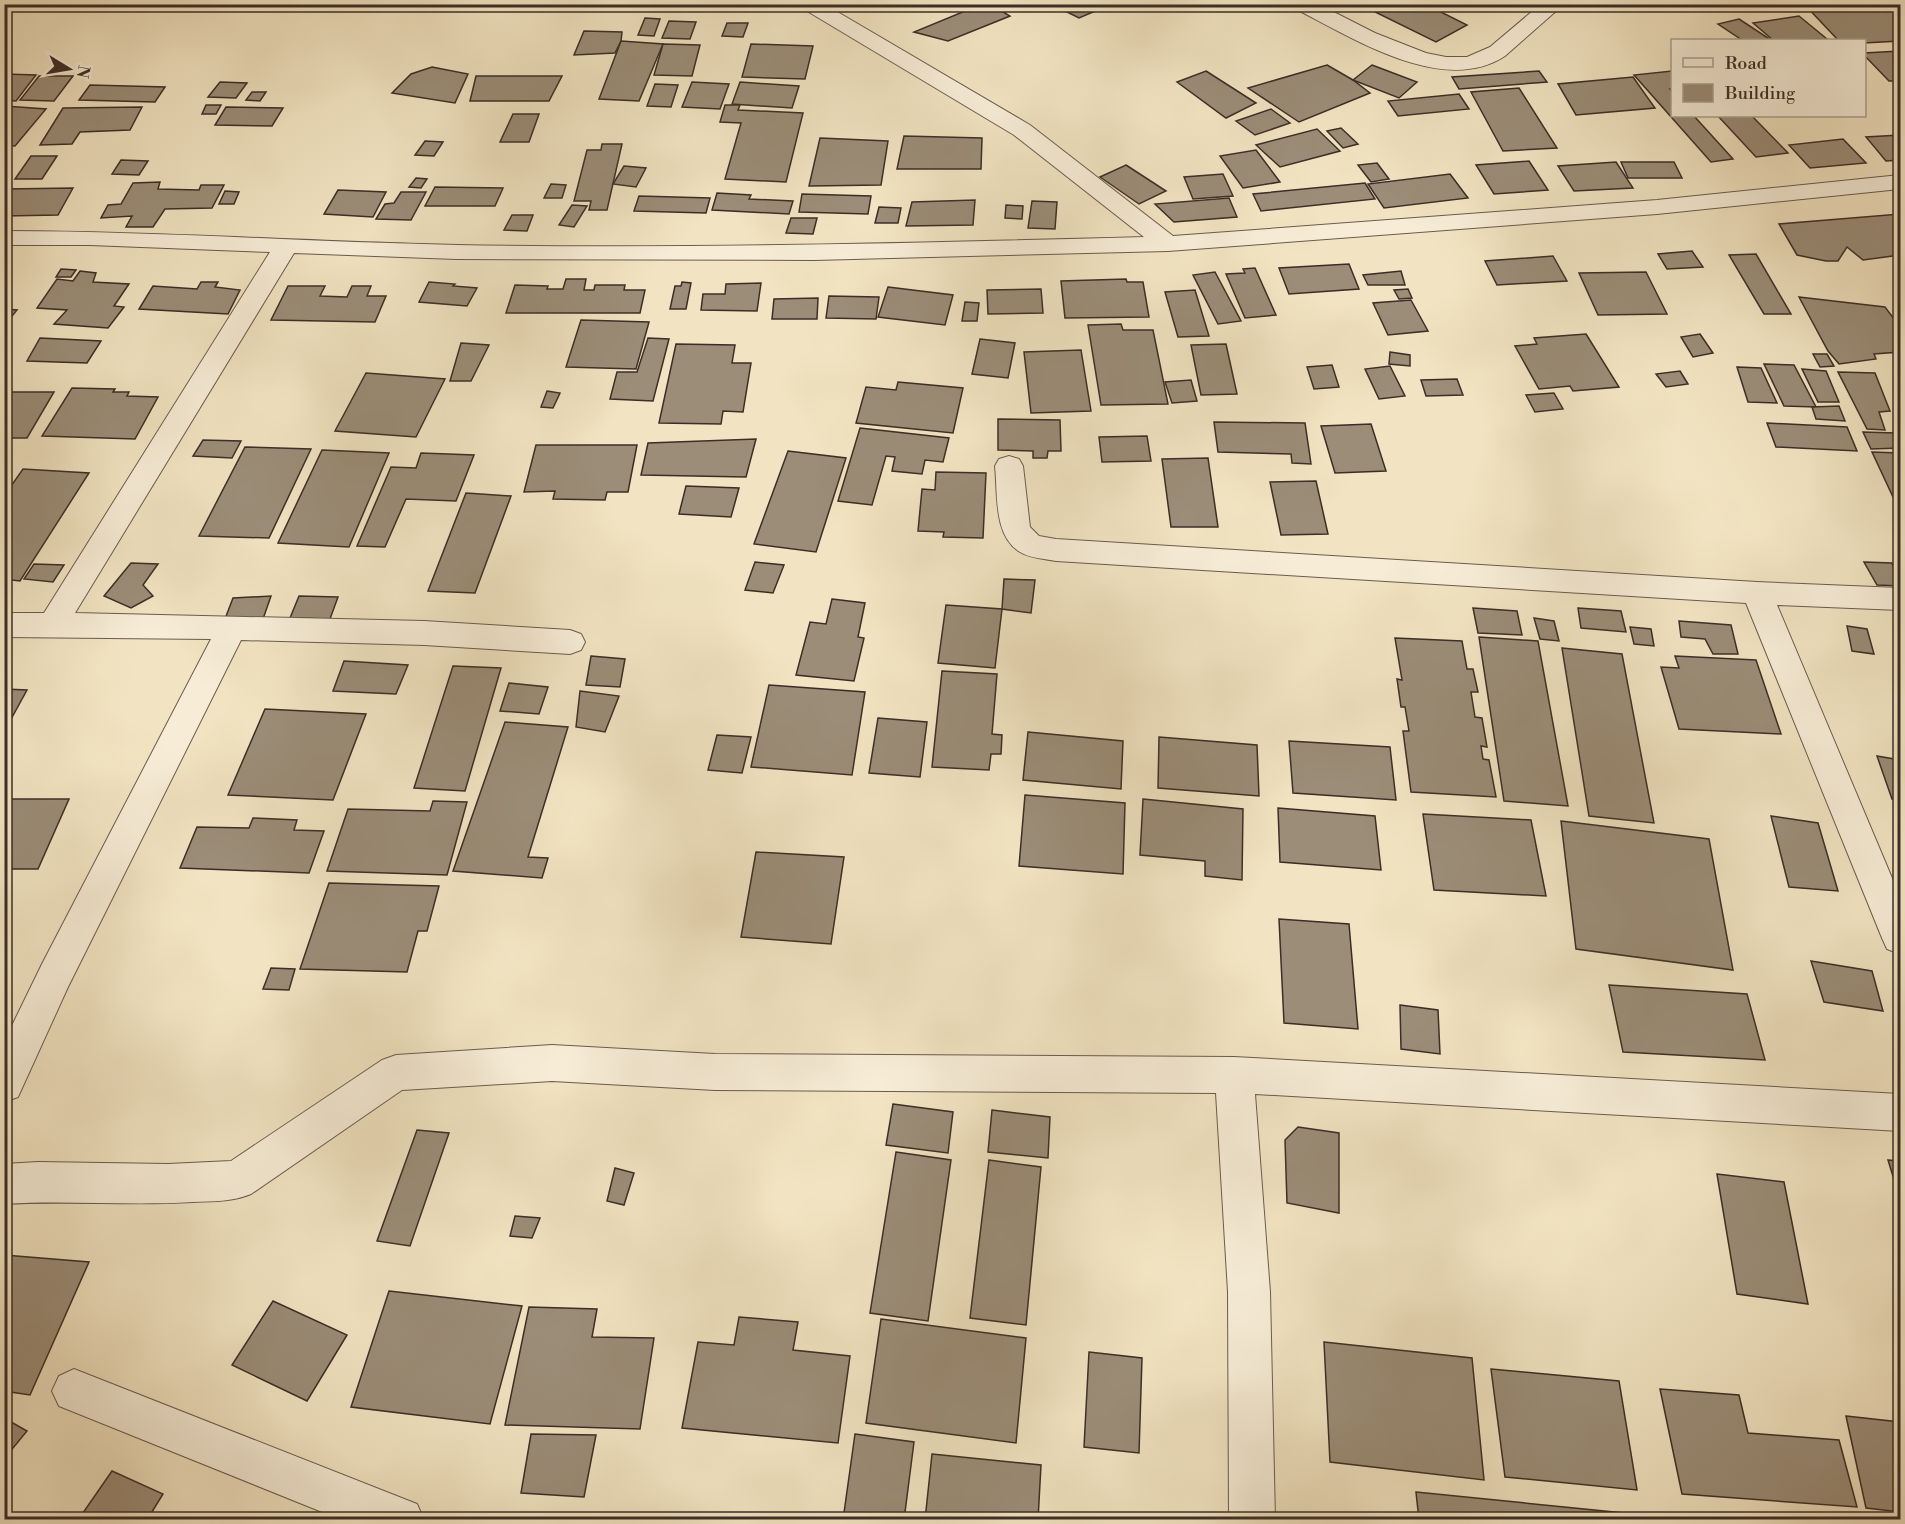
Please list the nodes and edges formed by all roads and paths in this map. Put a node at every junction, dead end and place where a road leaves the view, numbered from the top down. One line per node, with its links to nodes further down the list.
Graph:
1 (296, 4): 2 (street)
2 (509, 4)
3 (809, 4): 8 (street)
4 (1301, 4): 5 (street)
5 (1554, 4)
6 (1900, 182): 8 (street)
7 (4, 238): 9 (street)
8 (1168, 244): 9 (street)
9 (286, 246): 13 (street)
10 (1009, 466): 11 (street)
11 (1757, 593): 12 (street); 17 (street)
12 (1900, 599)
13 (53, 624): 14 (street); 15 (street)
14 (4, 625)
15 (232, 628): 16 (street); 19 (street)
16 (570, 642)
17 (1900, 938)
18 (1234, 1075): 20 (street); 21 (street); 24 (street)
19 (4, 1084)
20 (1900, 1113)
21 (4, 1184)
22 (74, 1391): 23 (street)
23 (401, 1520)
24 (1252, 1520)

